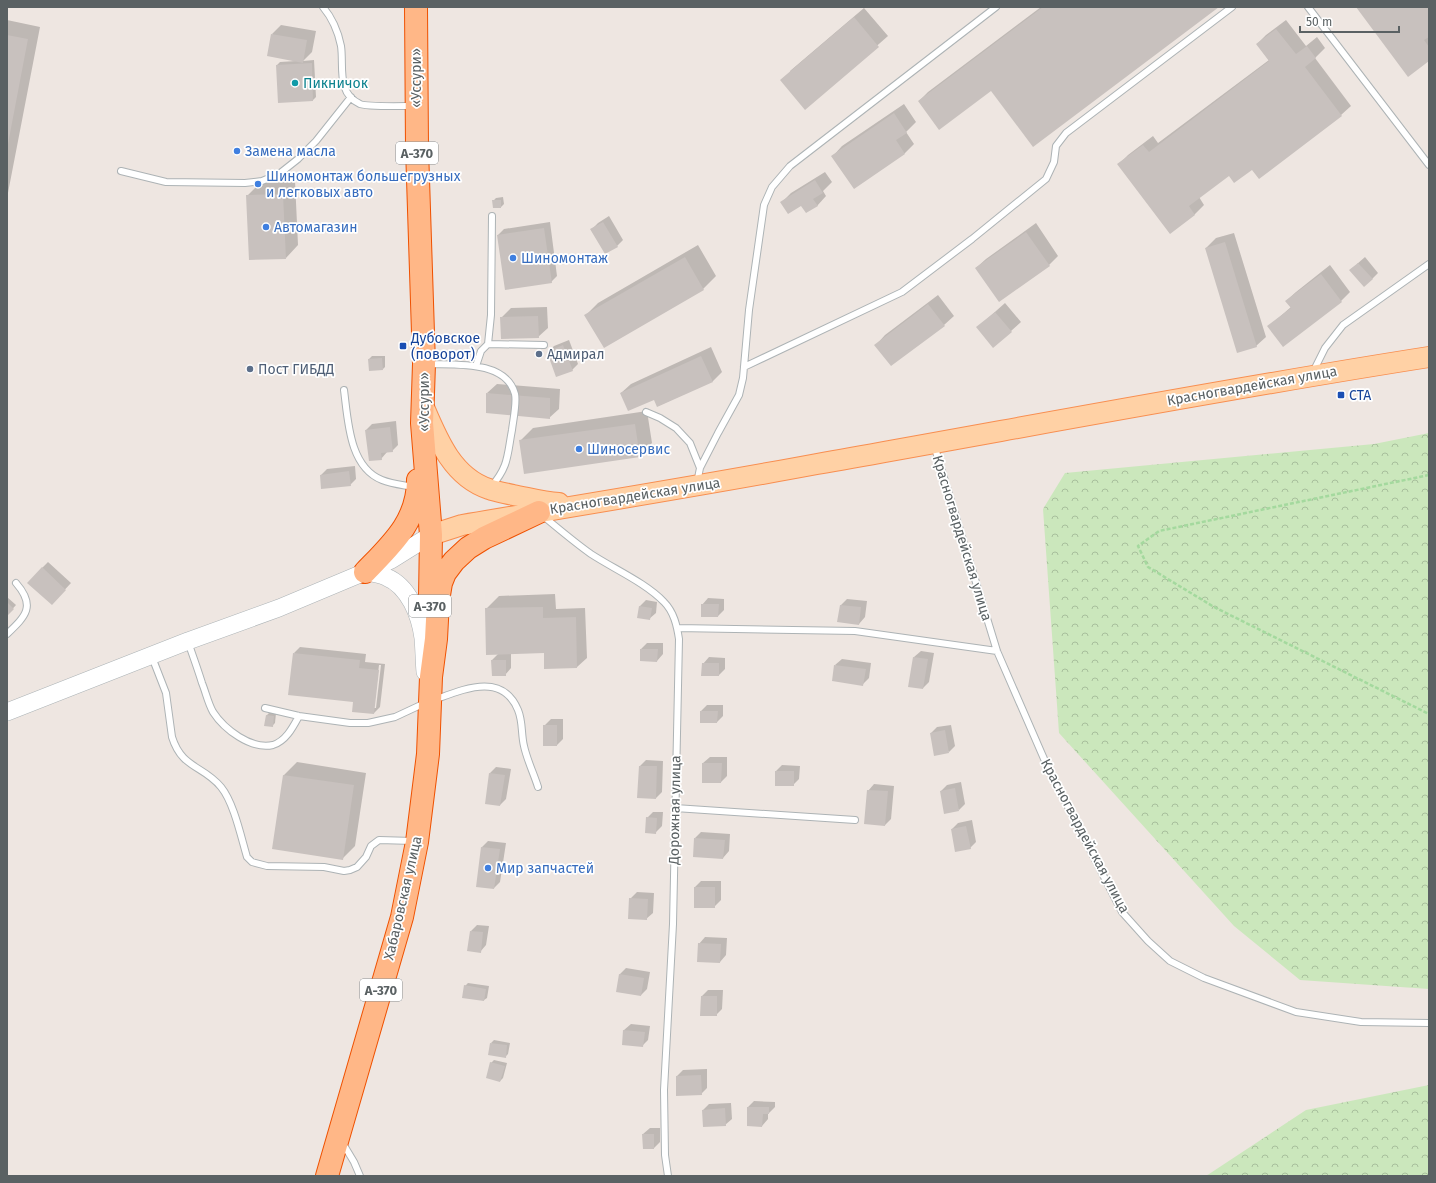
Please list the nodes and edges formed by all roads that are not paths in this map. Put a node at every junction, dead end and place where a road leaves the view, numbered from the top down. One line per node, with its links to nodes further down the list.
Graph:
1 (324, 7): 6 (lane)
2 (416, 7): 7 (highway, «Уссури» / А-370)
3 (996, 7): 17 (lane)
4 (1232, 7): 17 (lane)
5 (1308, 7): 8 (lane)
6 (351, 97): 7 (lane); 9 (lane)
7 (416, 106): 15 (highway, «Уссури» / А-370)
8 (1429, 165)
9 (121, 171)
10 (492, 216): 12 (lane)
11 (1429, 264): 18 (lane)
12 (488, 344): 13 (lane); 16 (lane)
13 (544, 345)
14 (1429, 357): 18 (main road, Красногвардейская улица)
15 (424, 364): 16 (lane); 21 (highway, «Уссури» / А-370)
16 (476, 366): 25 (lane)
17 (744, 367): 23 (lane)
18 (1311, 375): 22 (main road, Красногвардейская улица)
19 (344, 390): 24 (lane)
20 (646, 412): 23 (lane)
21 (423, 414): 24 (highway); 25 (main road); 28 (highway, «Уссури» / А-370)
22 (934, 443): 23 (main road, Красногвардейская улица); 34 (lane, Красногвардейская улица)
23 (698, 477): 26 (main road, Красногвардейская улица)
24 (418, 488): 29 (highway)
25 (488, 489): 26 (main road)
26 (585, 504): 27 (main road, Красногвардейская улица)
27 (539, 512): 28 (main road, Красногвардейская улица); 31 (lane, Дорожная улица); 36 (highway)
28 (431, 535): 29 (street); 36 (highway, «Уссури» / А-370)
29 (366, 572): 33 (street); 37 (street)
30 (16, 583): 32 (lane)
31 (677, 628): 34 (lane); 42 (lane, Дорожная улица)
32 (7, 634)
33 (188, 641): 35 (street); 40 (lane)
34 (997, 652): 45 (lane, Красногвардейская улица)
35 (152, 656): 39 (street); 44 (lane)
36 (431, 677): 37 (highway, Хабаровская улица / А-370)
37 (430, 701): 40 (lane); 41 (lane); 44 (highway, Хабаровская улица / А-370)
38 (265, 708): 40 (lane)
39 (7, 712)
40 (299, 716)
41 (538, 787)
42 (675, 808): 43 (lane); 49 (lane, Дорожная улица)
43 (855, 820)
44 (417, 842): 46 (highway, Хабаровская улица / А-370)
45 (1429, 1023)
46 (339, 1136): 47 (highway, А-370); 48 (lane)
47 (327, 1176)
48 (360, 1176)
49 (668, 1176)

